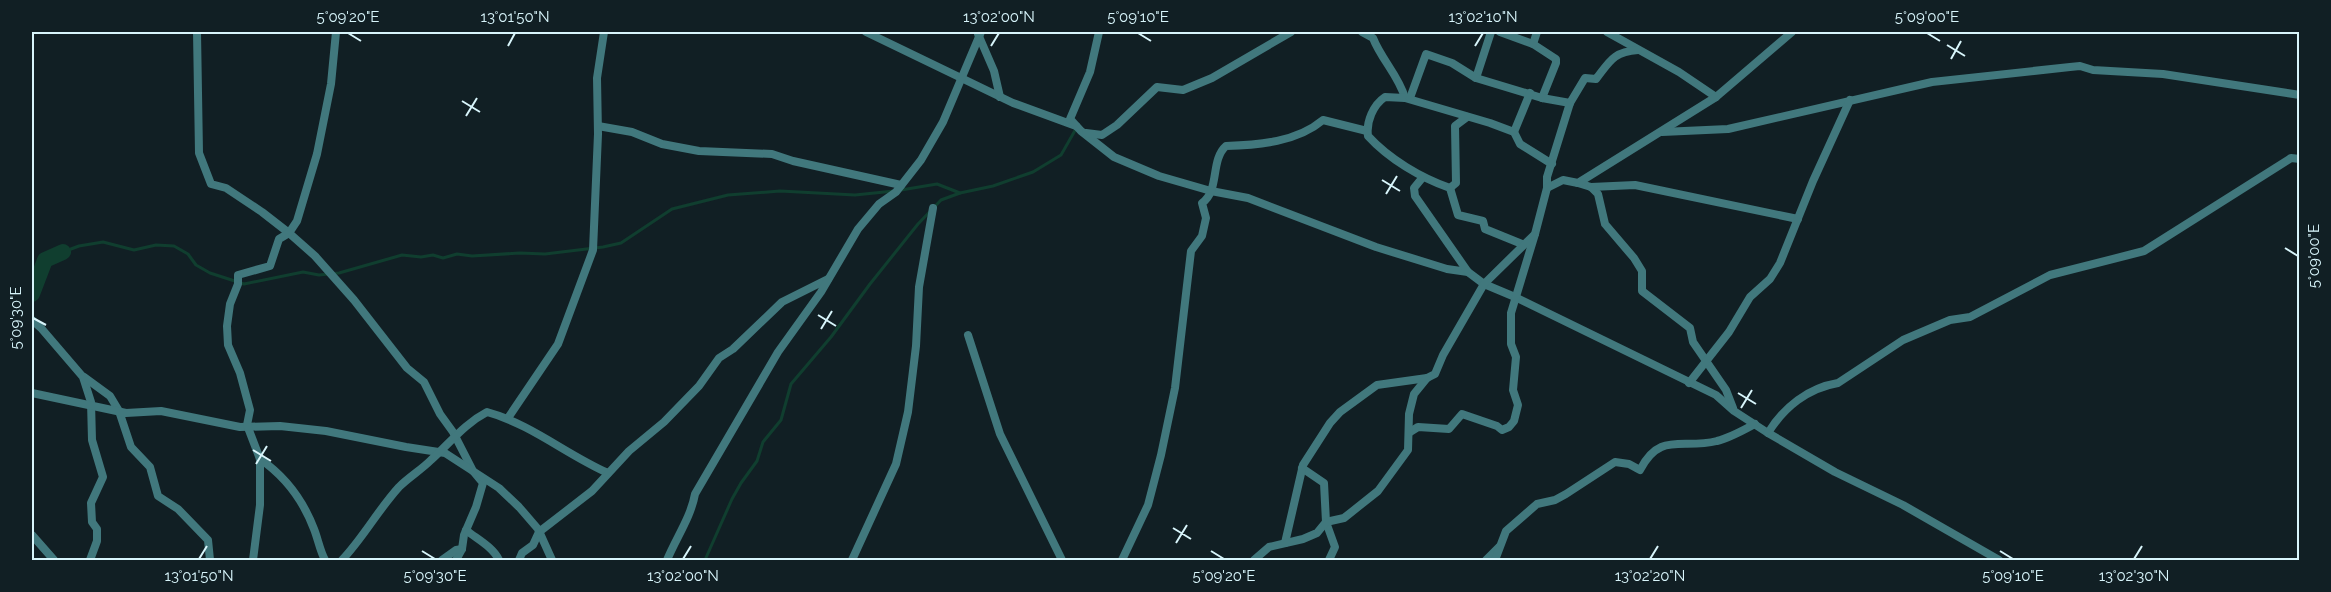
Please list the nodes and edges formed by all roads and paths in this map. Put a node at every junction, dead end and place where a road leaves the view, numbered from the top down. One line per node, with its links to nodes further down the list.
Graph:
1 (197, 32): 43 (street)
2 (336, 32): 43 (street)
3 (604, 32): 27 (street)
4 (866, 32): 16 (street)
5 (1099, 32): 28 (street)
6 (1291, 32): 28 (street)
7 (1362, 32): 22 (street)
8 (1491, 32): 17 (street)
9 (1500, 32): 14 (street)
10 (1537, 32): 14 (street)
11 (1607, 32): 15 (street)
12 (1792, 32): 20 (street)
13 (979, 33): 16 (street); 21 (street)
14 (1533, 44): 23 (street)
15 (1638, 50): 20 (street); 25 (street)
16 (962, 78): 21 (street); 36 (street)
17 (1476, 78): 18 (street); 22 (street)
18 (1530, 93): 23 (street); 30 (street)
19 (2300, 95): 24 (street)
20 (1716, 96): 31 (street)
21 (1000, 97): 28 (street)
22 (1408, 98): 26 (street); 29 (street)
23 (1542, 98): 25 (street)
24 (1850, 100): 31 (street); 42 (street)
25 (1570, 103): 33 (street)
26 (1467, 117): 30 (street); 38 (street)
27 (598, 126): 36 (street); 60 (street)
28 (1080, 130): 40 (street)
29 (1367, 131): 34 (street); 40 (street)
30 (1514, 132): 33 (street)
31 (1662, 132): 35 (street)
32 (2300, 159): 64 (street)
33 (1552, 164): 39 (street)
34 (1423, 177): 38 (street); 46 (street)
35 (1578, 183): 37 (street); 39 (street)
36 (901, 185): 47 (street)
37 (1591, 187): 42 (street); 52 (street)
38 (1450, 188): 45 (street)
39 (1547, 188): 44 (street)
40 (1211, 191): 46 (street); 92 (street)
41 (933, 208): 90 (street)
42 (1798, 219): 52 (street)
43 (289, 233): 62 (street); 65 (street)
44 (1535, 234): 45 (street); 49 (street)
45 (1522, 244): 48 (street)
46 (1468, 272): 48 (street)
47 (828, 279): 70 (street); 89 (street)
48 (1484, 284): 49 (street); 54 (street)
49 (1515, 297): 55 (street); 63 (street)
50 (32, 320): 53 (street)
51 (968, 335): 91 (street)
52 (1705, 361): 55 (street); 59 (street)
53 (83, 377): 57 (street); 58 (street)
54 (1427, 378): 63 (street); 68 (street)
55 (1689, 383): 59 (street)
56 (32, 393): 57 (street)
57 (91, 405): 58 (street); 79 (street)
58 (120, 411): 62 (street); 80 (street)
59 (1734, 411): 61 (street)
60 (508, 418): 65 (street); 70 (street)
61 (1755, 424): 64 (street); 76 (street)
62 (247, 427): 66 (street); 67 (street)
63 (1410, 432): 71 (street)
64 (1768, 433): 97 (street)
65 (455, 435): 66 (street); 69 (street)
66 (439, 452): 69 (street); 83 (street)
67 (260, 459): 81 (street); 82 (street)
68 (1302, 468): 71 (street); 75 (street)
69 (473, 471): 72 (street); 73 (street)
70 (608, 473): 73 (street)
71 (1326, 522): 75 (street); 94 (street)
72 (466, 530): 77 (street); 86 (street)
73 (539, 532): 87 (street); 88 (street)
74 (32, 535): 78 (street)
75 (1285, 543): 93 (street)
76 (1500, 546): 95 (street); 96 (street)
77 (462, 549): 84 (street); 85 (street)
78 (54, 561)
79 (90, 561)
80 (210, 561)
81 (253, 561)
82 (325, 561)
83 (342, 561)
84 (442, 561)
85 (456, 561)
86 (499, 561)
87 (519, 561)
88 (552, 561)
89 (667, 561)
90 (852, 561)
91 (1062, 561)
92 (1122, 561)
93 (1254, 561)
94 (1329, 561)
95 (1486, 561)
96 (1495, 561)
97 (1999, 561)

